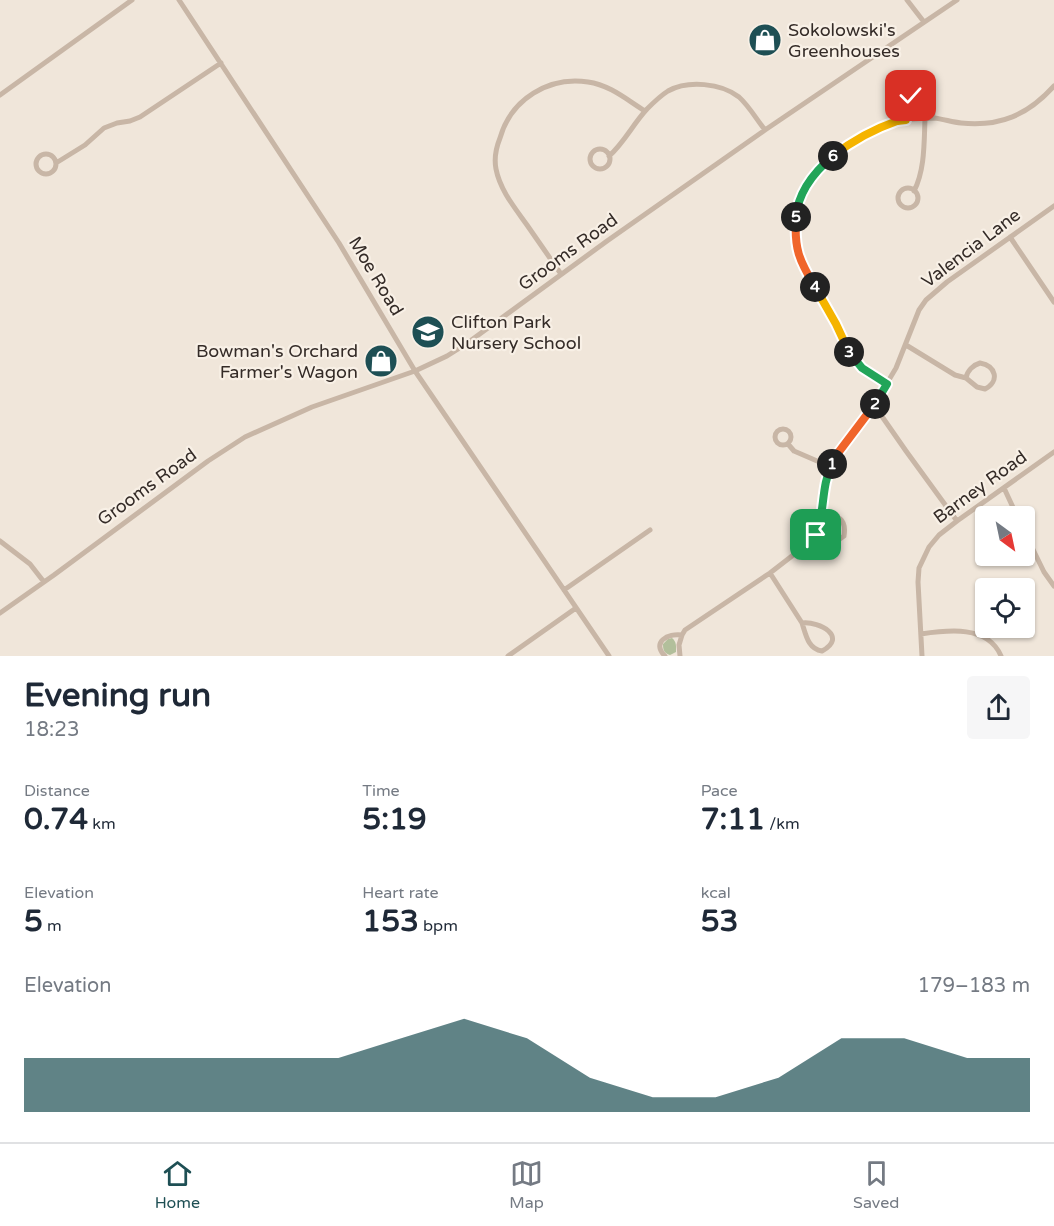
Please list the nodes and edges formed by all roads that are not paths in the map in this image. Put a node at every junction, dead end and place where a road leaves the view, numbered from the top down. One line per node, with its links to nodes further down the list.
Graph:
1 (132, 0): 8 (street)
2 (179, 0): 6 (street, Moe Road)
3 (907, 0): 5 (street)
4 (957, 0): 5 (street, Grooms Road)
5 (924, 22): 13 (street, Grooms Road)
6 (221, 63): 15 (street); 22 (street, Moe Road)
7 (1054, 86): 10 (street)
8 (0, 95)
9 (645, 111): 13 (street); 14 (street); 19 (street)
10 (933, 118): 11 (street); 12 (street)
11 (925, 119): 12 (street); 16 (street)
12 (906, 120): 24 (street)
13 (765, 130): 19 (street, Grooms Road)
14 (609, 156)
15 (56, 162)
16 (914, 191)
17 (1054, 206): 18 (street, Valencia Lane)
18 (1010, 237): 20 (street); 21 (street, Valencia Lane)
19 (561, 274): 22 (street, Grooms Road)
20 (1054, 302)
21 (906, 345): 23 (street); 24 (street, Valencia Lane)
22 (415, 371): 38 (street, Grooms Road); 40 (street, Moe Road)
23 (966, 378): 23 (street)
24 (887, 384): 25 (street, Valencia Lane)
25 (874, 405): 28 (street, Valencia Lane); 32 (street)
26 (788, 444): 28 (street)
27 (1054, 452): 29 (street, Barney Road)
28 (831, 466): 31 (street, Valencia Lane)
29 (1005, 488): 30 (street); 32 (street, Barney Road)
30 (1013, 506)
31 (823, 513): 34 (street, Valencia Lane); 34 (street)
32 (957, 521): 45 (street, Barney Road)
33 (650, 530): 40 (street)
34 (816, 535): 37 (street)
35 (0, 542): 38 (street)
36 (1035, 554): 39 (street)
37 (770, 573): 43 (street); 44 (street)
38 (44, 582): 42 (street, Grooms Road)
39 (1054, 586)
40 (564, 590): 41 (street, Moe Road)
41 (576, 608): 46 (street); 47 (street, Moe Road)
42 (0, 613)
43 (802, 624): 43 (street)
44 (682, 634): 48 (street); 49 (street)
45 (921, 634): 50 (street, Barney Road); 51 (street)
46 (508, 656)
47 (609, 656)
48 (665, 656)
49 (680, 656)
50 (922, 656)
51 (1001, 656)

